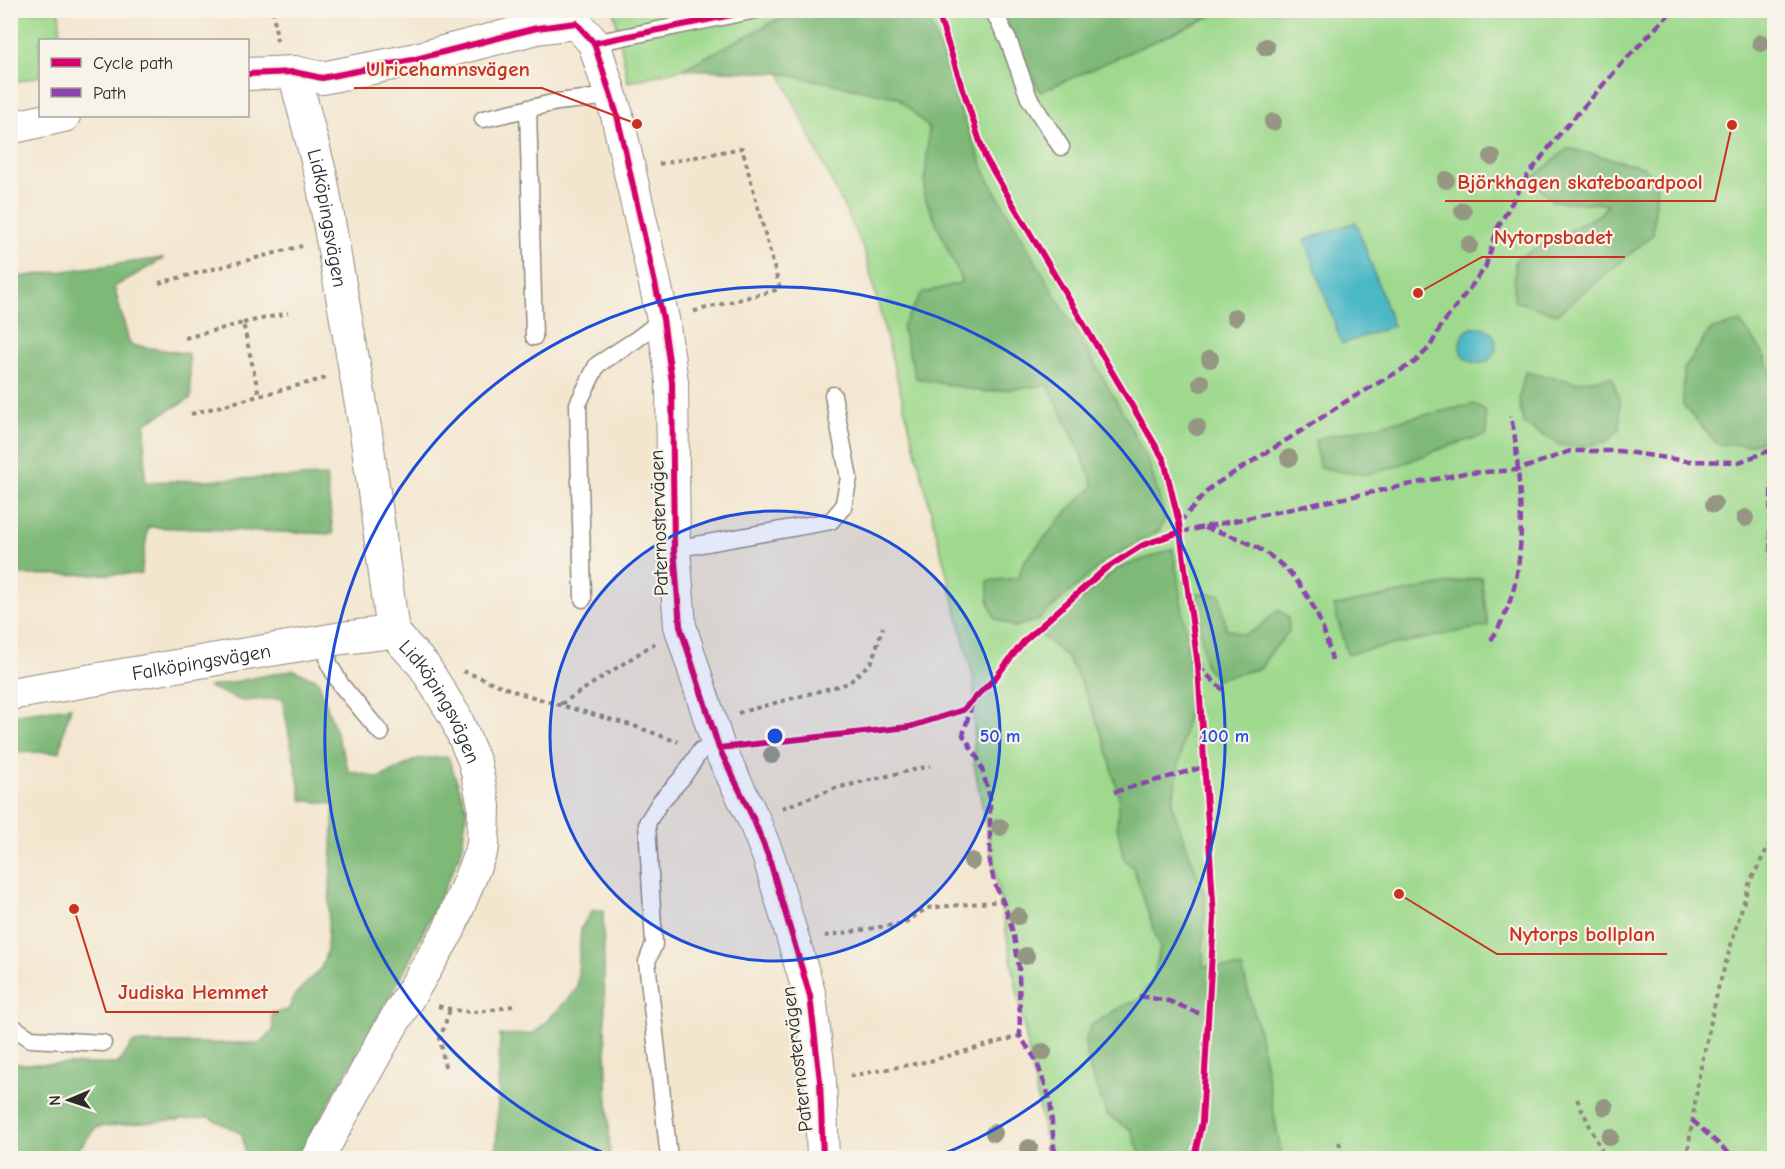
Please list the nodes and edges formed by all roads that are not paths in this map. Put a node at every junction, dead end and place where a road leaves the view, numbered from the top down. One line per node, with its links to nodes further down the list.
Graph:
1 (756, 10): 3 (lane)
2 (993, 10): 11 (lane)
3 (585, 33): 4 (street); 6 (street, Paternostervägen)
4 (294, 72): 5 (street); 17 (street, Lidköpingsvägen)
5 (249, 74)
6 (611, 96): 7 (lane); 12 (street, Paternostervägen)
7 (528, 108): 9 (lane); 13 (lane)
8 (59, 117): 10 (street)
9 (483, 119)
10 (10, 128)
11 (1061, 147)
12 (663, 319): 15 (street, Paternostervägen); 16 (lane)
13 (534, 337)
14 (833, 395): 15 (lane)
15 (674, 549): 26 (street, Paternostervägen)
16 (583, 599)
17 (393, 632): 18 (street, Falköpingsvägen); 24 (street, Lidköpingsvägen)
18 (326, 641): 19 (street, Falköpingsvägen); 20 (lane)
19 (10, 694)
20 (381, 734)
21 (701, 750): 25 (lane)
22 (10, 1025): 23 (lane)
23 (103, 1043)
24 (318, 1158)
25 (669, 1158)
26 (823, 1158)

